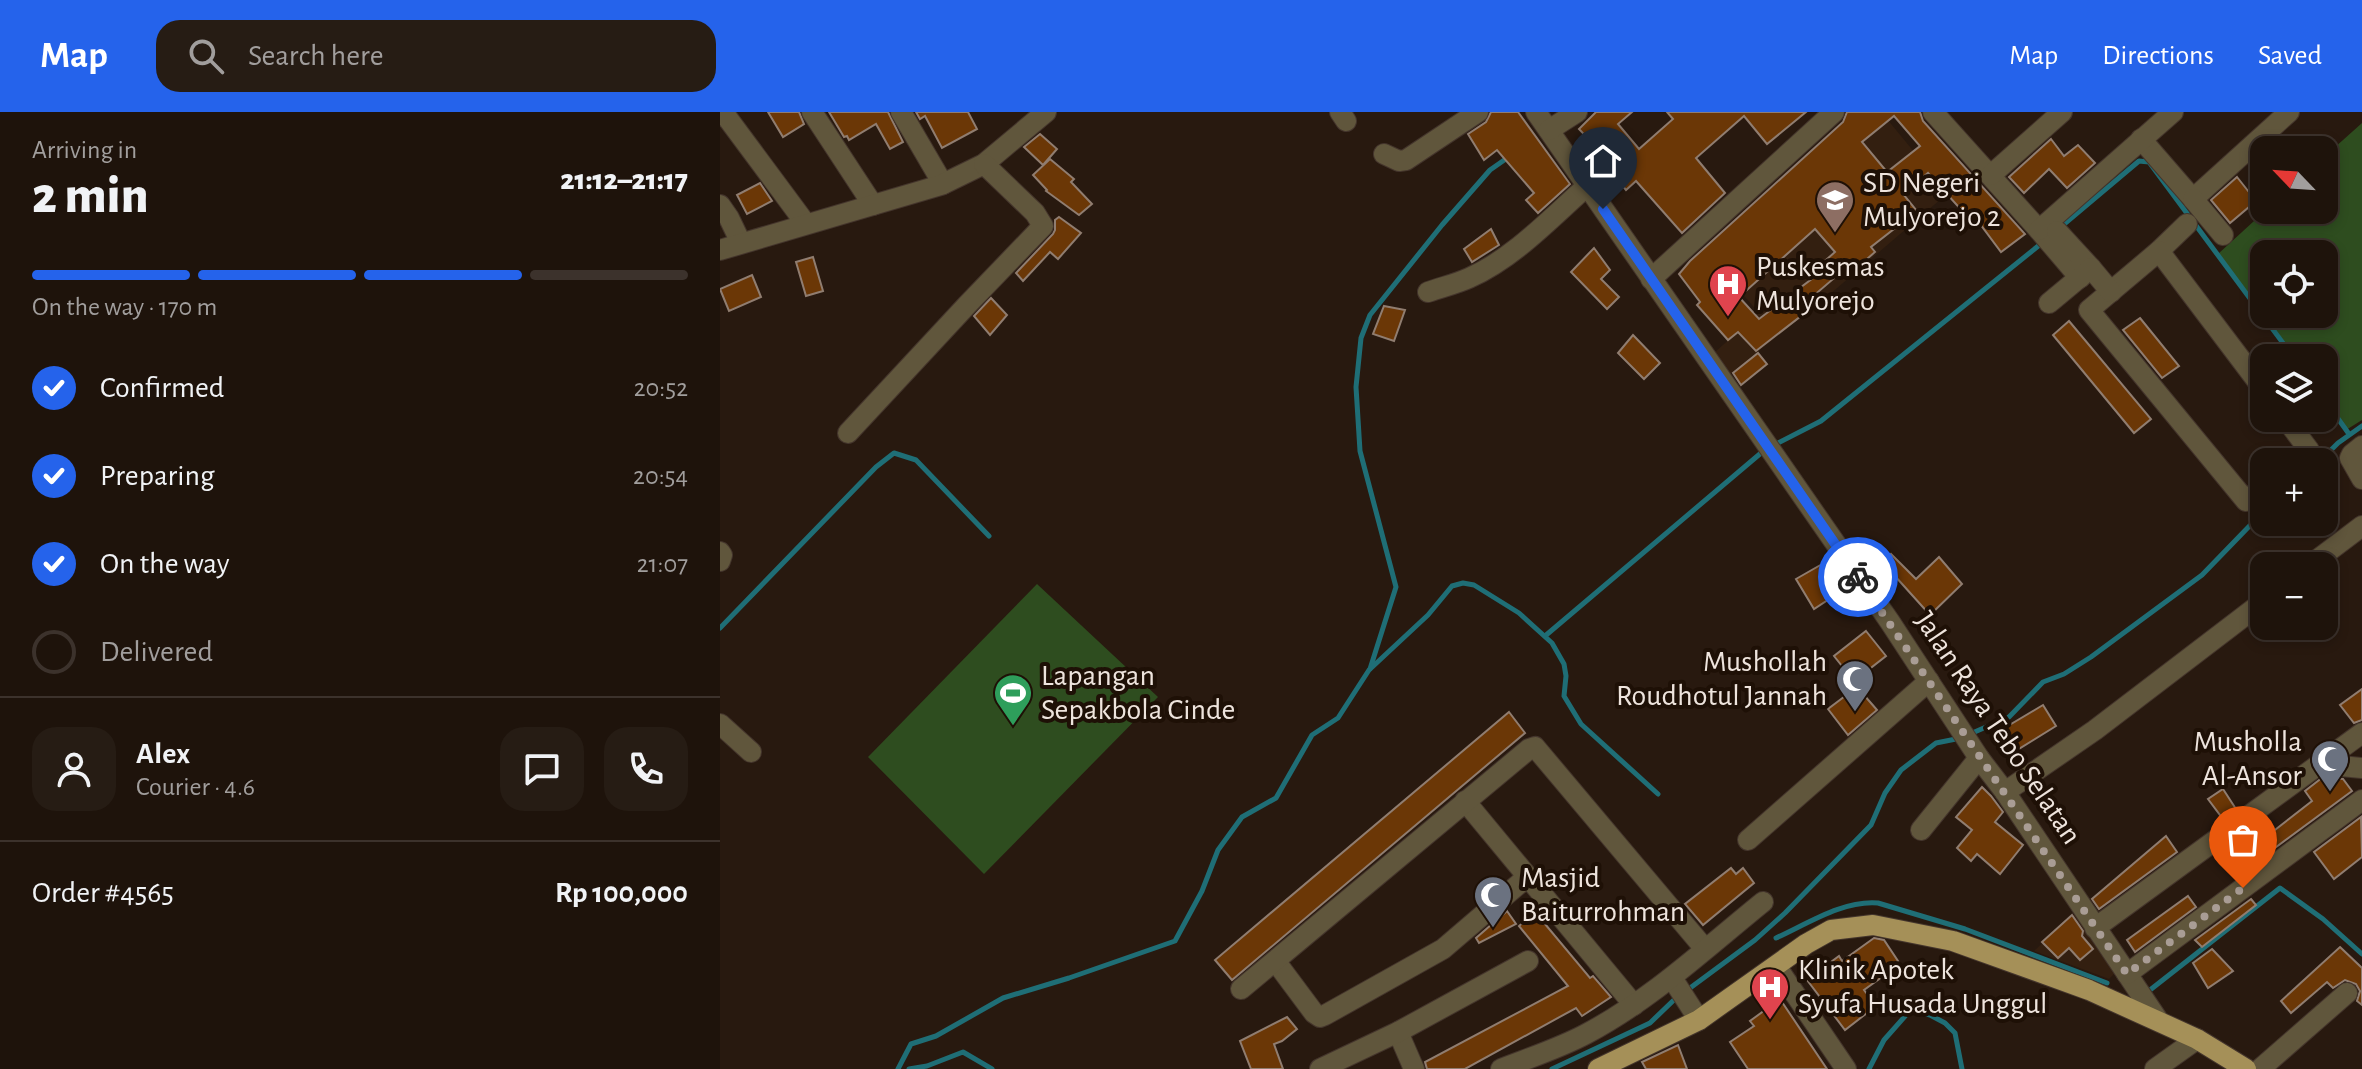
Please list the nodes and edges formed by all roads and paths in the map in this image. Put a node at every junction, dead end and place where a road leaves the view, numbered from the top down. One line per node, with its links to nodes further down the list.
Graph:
1 (723, 112): 23 (street)
2 (812, 112): 22 (street)
3 (901, 112): 18 (street)
4 (1046, 112): 16 (street)
5 (1478, 112): 15 (street)
6 (1536, 112): 13 (street, Jalan Raya Tebo Selatan)
7 (1577, 112): 13 (street)
8 (1834, 112): 31 (street)
9 (2062, 112): 17 (street)
10 (2173, 112): 14 (street)
11 (2289, 112): 20 (street)
12 (1944, 115): 17 (street)
13 (1549, 130): 19 (street, Jalan Raya Tebo Selatan)
14 (2141, 139): 20 (street); 25 (street)
15 (1384, 154)
16 (984, 164): 18 (street); 37 (street)
17 (1991, 175): 25 (street)
18 (943, 184): 22 (street)
19 (1587, 186): 31 (street, Jalan Raya Tebo Selatan); 32 (street)
20 (2193, 199): 26 (street)
21 (720, 205): 27 (street)
22 (873, 205): 23 (street)
23 (806, 224): 27 (street)
24 (2187, 224): 29 (street)
25 (2044, 226): 30 (street)
26 (2223, 235)
27 (741, 243): 28 (street)
28 (720, 250)
29 (2159, 251): 33 (street); 36 (street)
30 (2080, 277): 33 (street); 34 (street); 35 (street)
31 (1651, 279): 46 (street, Jalan Raya Tebo Selatan)
32 (1428, 292)
33 (2111, 292): 35 (street)
34 (2049, 303)
35 (2089, 310): 40 (street)
36 (2250, 371)
37 (848, 433)
38 (2362, 446): 39 (street)
39 (2362, 479)
40 (2250, 498)
41 (2362, 526): 43 (street)
42 (720, 552): 44 (street)
43 (2328, 552)
44 (720, 561)
45 (2250, 612): 53 (street)
46 (1929, 681): 50 (street, Jalan Raya Tebo Selatan); 57 (street)
47 (720, 724): 49 (street)
48 (2362, 733): 51 (street)
49 (751, 752)
50 (1976, 752): 53 (street, Jalan Raya Tebo Selatan); 56 (street)
51 (2320, 764): 52 (street); 60 (street)
52 (2362, 768)
53 (2005, 792): 60 (street, Jalan Raya Tebo Selatan)
54 (2362, 800): 65 (street)
55 (1465, 801): 58 (street); 61 (street); 63 (street)
56 (1921, 830)
57 (1748, 840)
58 (1527, 877): 63 (street); 69 (street)
59 (1763, 902): 61 (street)
60 (2095, 928): 65 (street, Jalan Raya Tebo Selatan)
61 (1705, 949): 68 (street)
62 (1528, 961): 71 (street)
63 (1276, 962): 66 (street)
64 (1776, 966): 68 (main road); 70 (main road); 77 (street)
65 (2127, 974): 70 (street, Jalan Raya Tebo Selatan)
66 (1241, 989)
67 (2347, 993): 80 (street)
68 (1684, 997): 69 (street); 76 (main road)
69 (1634, 1005): 75 (street)
70 (2158, 1020): 72 (main road)
71 (1398, 1032): 73 (street); 74 (street)
72 (2197, 1039): 78 (street); 79 (main road)
73 (1320, 1069)
74 (1414, 1069)
75 (1501, 1069)
76 (1598, 1069)
77 (1846, 1069)
78 (2155, 1069)
79 (2246, 1069)
80 (2260, 1069)

